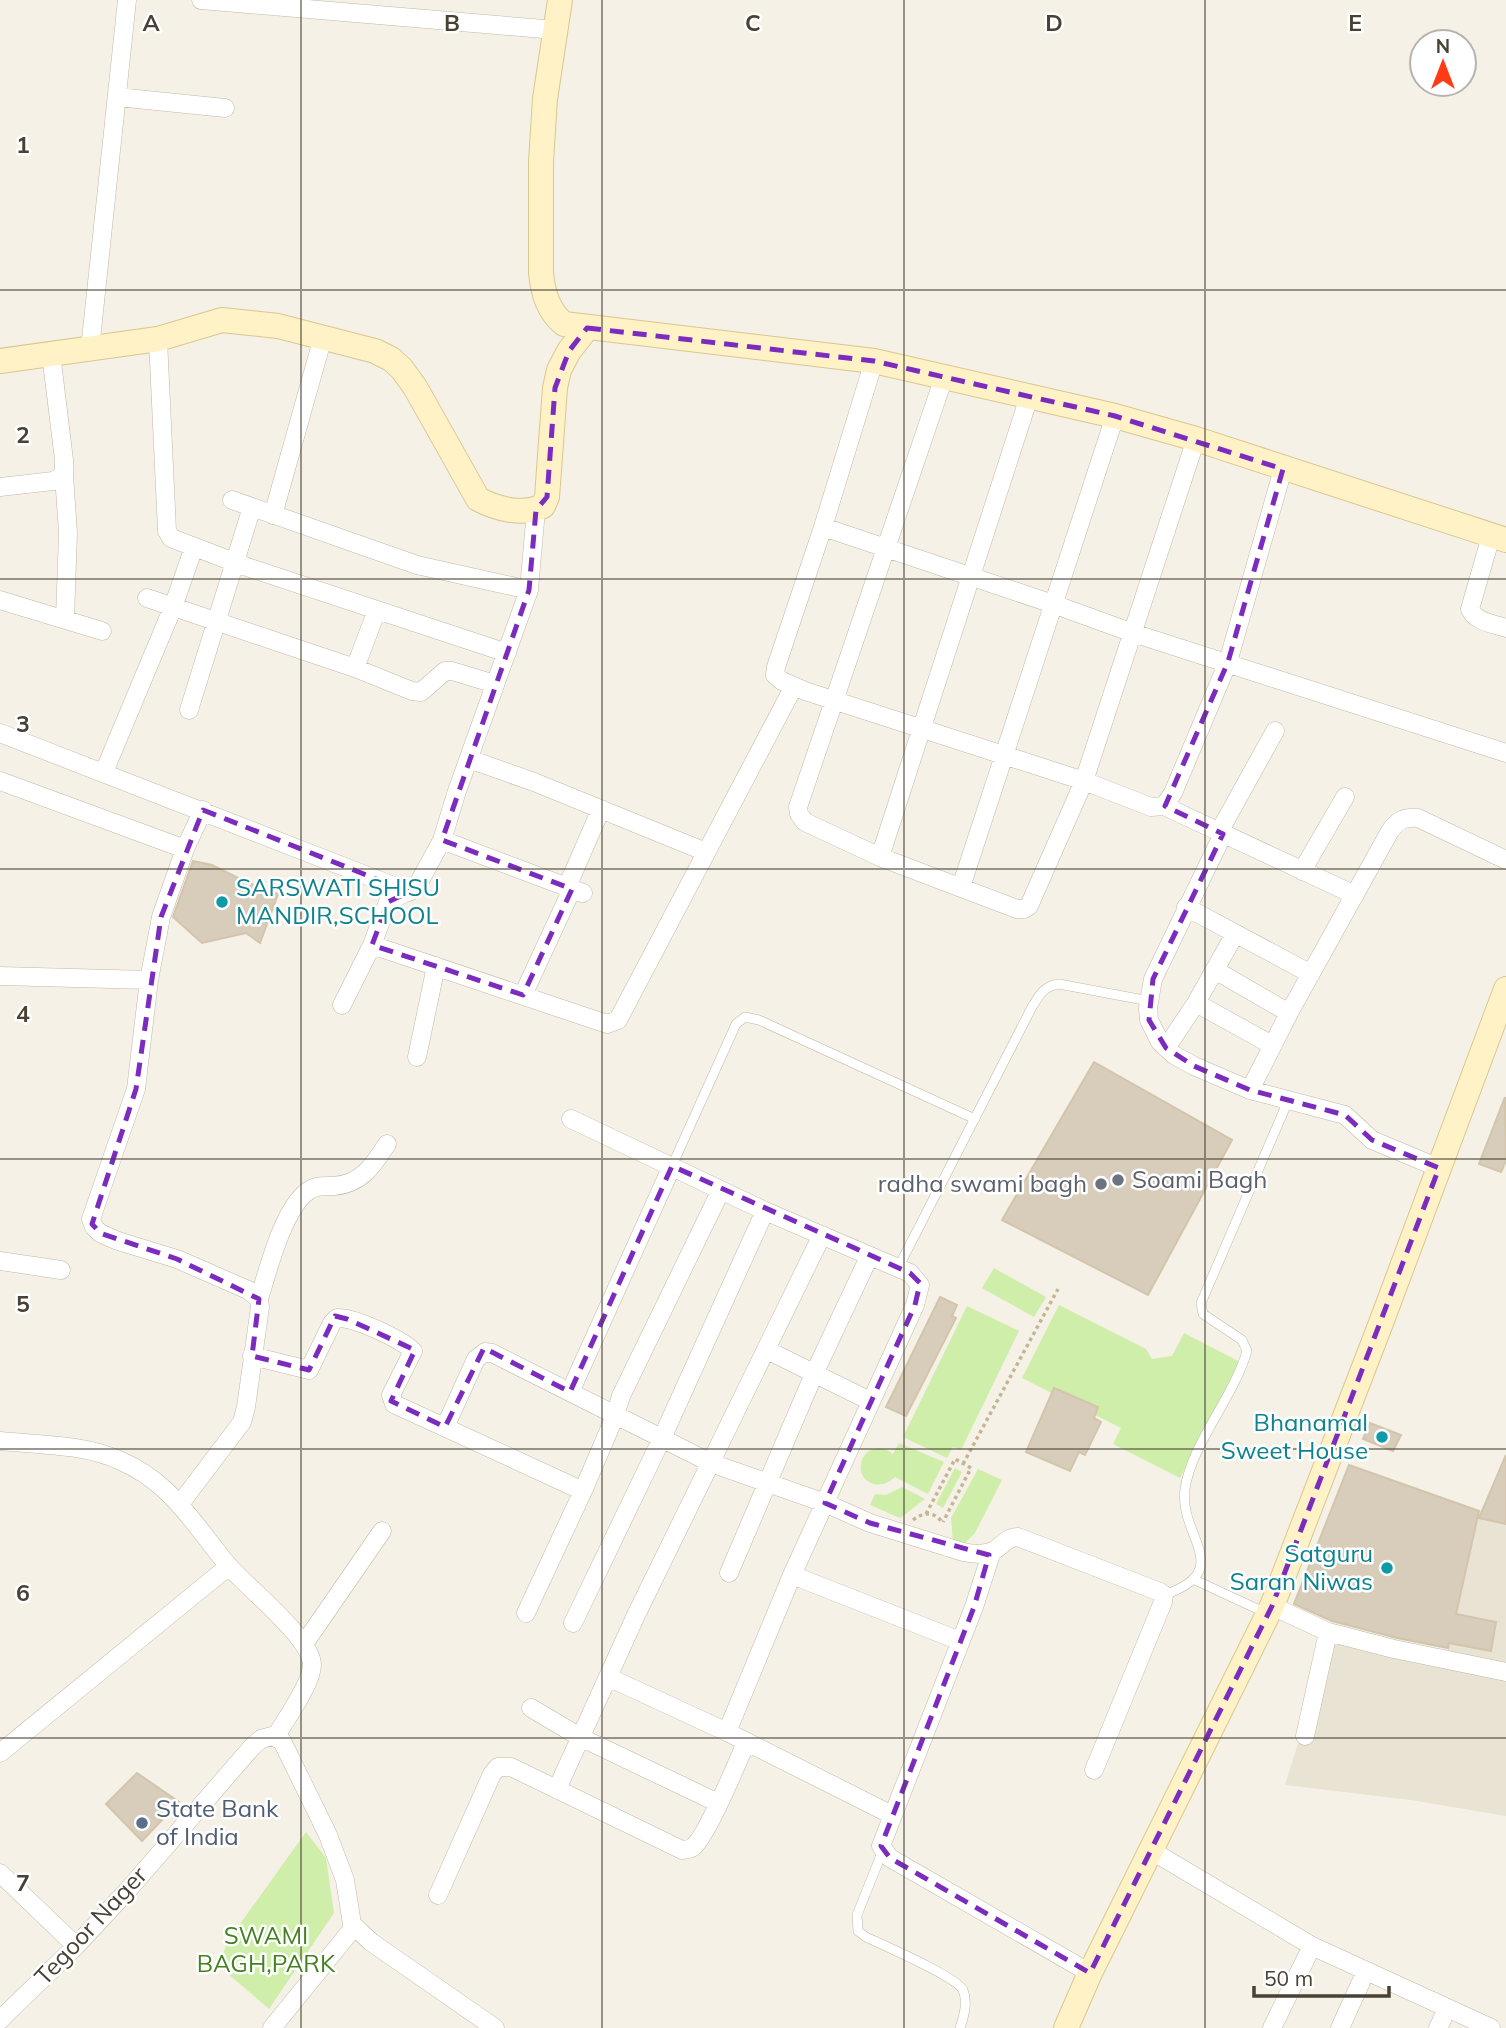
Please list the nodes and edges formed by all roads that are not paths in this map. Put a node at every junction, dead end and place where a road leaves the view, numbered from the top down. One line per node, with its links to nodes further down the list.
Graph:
1 (127, 0): 6 (street)
2 (201, 0): 4 (street)
3 (560, 0): 5 (street)
4 (238, 2): 5 (street)
5 (556, 30): 8 (street)
6 (117, 97): 7 (street); 11 (street)
7 (225, 108)
8 (587, 328): 14 (street); 24 (street)
9 (323, 337): 10 (street); 24 (street); 25 (street)
10 (158, 339): 11 (street); 28 (street)
11 (90, 349): 12 (street)
12 (51, 354): 13 (street); 20 (street)
13 (0, 361)
14 (874, 361): 15 (street); 26 (street)
15 (944, 377): 16 (street); 29 (street)
16 (1029, 397): 17 (street); 31 (street)
17 (1115, 416): 18 (street); 35 (street)
18 (1196, 439): 19 (street); 42 (street)
19 (1283, 469): 27 (street); 44 (street)
20 (64, 475): 21 (street); 38 (street)
21 (0, 487)
22 (232, 500): 23 (street)
23 (252, 507): 25 (street); 30 (street)
24 (536, 510): 32 (street)
25 (272, 515): 32 (street)
26 (823, 527): 29 (street); 47 (street)
27 (1499, 538): 40 (street)
28 (194, 547): 30 (street); 36 (street)
29 (886, 548): 31 (street); 48 (street)
30 (235, 563): 37 (street); 39 (street)
31 (971, 576): 35 (street); 50 (street)
32 (529, 590): 43 (street)
33 (147, 598): 36 (street)
34 (0, 600): 38 (street)
35 (1053, 604): 42 (street); 54 (street)
36 (173, 607): 39 (street); 56 (street)
37 (377, 610): 43 (street); 45 (street)
38 (65, 618): 41 (street)
39 (218, 621): 45 (street); 49 (street)
40 (1506, 628)
41 (102, 631)
42 (1133, 633): 44 (street); 58 (street)
43 (507, 653): 46 (street)
44 (1228, 662): 53 (street); 60 (street)
45 (355, 668): 46 (street)
46 (495, 684): 55 (street)
47 (794, 686): 48 (street); 66 (street)
48 (836, 700): 50 (street); 67 (street)
49 (189, 710)
50 (923, 727): 54 (street); 67 (street)
51 (1275, 731): 63 (street)
52 (0, 733): 56 (street)
53 (1506, 753)
54 (1003, 756): 58 (street); 70 (street)
55 (469, 759): 61 (street); 64 (street)
56 (104, 772): 62 (street)
57 (0, 781): 65 (street)
58 (1084, 781): 60 (street); 70 (street)
59 (1345, 797): 69 (street)
60 (1164, 806): 63 (street)
61 (601, 809): 66 (street); 71 (street)
62 (203, 810): 65 (street); 72 (street)
63 (1221, 833): 69 (street); 74 (street)
64 (442, 840): 71 (street); 72 (street)
65 (185, 849): 81 (street)
66 (706, 852): 83 (street)
67 (880, 857): 70 (street)
68 (1506, 860): 73 (street)
69 (1302, 871): 73 (street)
70 (961, 887)
71 (574, 890): 83 (street)
72 (409, 892): 76 (street)
73 (1355, 895): 79 (street)
74 (1186, 907): 75 (street); 84 (street)
75 (1236, 934): 78 (street); 79 (street)
76 (372, 945): 77 (street); 86 (street)
77 (436, 966): 83 (street); 90 (street)
78 (1215, 970): 85 (street); 87 (street)
79 (1311, 974): 87 (street)
80 (0, 976): 81 (street)
81 (149, 980): 105 (street)
82 (1506, 989): 97 (street)
83 (523, 995)
84 (1149, 1001): 89 (street); 94 (lane)
85 (1196, 1003): 88 (street); 89 (street)
86 (342, 1005)
87 (1289, 1013): 88 (street)
88 (1272, 1045): 91 (street)
89 (1166, 1048): 91 (street)
90 (417, 1057)
91 (1250, 1090): 92 (street)
92 (1288, 1101): 97 (street); 125 (lane)
93 (571, 1119): 96 (street)
94 (975, 1119): 96 (lane); 103 (lane)
95 (387, 1144): 105 (street)
96 (672, 1166): 98 (street); 109 (street)
97 (1439, 1168): 127 (street)
98 (721, 1190): 99 (street); 111 (street)
99 (765, 1210): 100 (street); 113 (street)
100 (822, 1236): 101 (street); 106 (street)
101 (869, 1257): 103 (street); 108 (street)
102 (0, 1261): 104 (street)
103 (898, 1268): 110 (street)
104 (61, 1270)
105 (259, 1298): 107 (street)
106 (767, 1350): 108 (street); 115 (street)
107 (251, 1356): 112 (street); 119 (street)
108 (814, 1374): 110 (street); 116 (street)
109 (570, 1392): 111 (street); 112 (street)
110 (870, 1401): 118 (street)
111 (615, 1416): 113 (street); 117 (street)
112 (445, 1427): 117 (street)
113 (662, 1438): 115 (street); 129 (street)
114 (0, 1441): 119 (street)
115 (711, 1463): 116 (street); 134 (street)
116 (768, 1482): 118 (street); 123 (street)
117 (583, 1491): 128 (street)
118 (825, 1503): 121 (street); 124 (street)
119 (180, 1504): 122 (street)
120 (382, 1531): 132 (street)
121 (992, 1551): 126 (street); 131 (street)
122 (229, 1566): 132 (street); 141 (street)
123 (729, 1573)
124 (792, 1576): 131 (street); 136 (street)
125 (1195, 1580): 126 (lane); 127 (lane)
126 (1164, 1595): 142 (street)
127 (1270, 1610): 130 (street); 147 (street)
128 (526, 1613)
129 (573, 1623)
130 (1328, 1632): 133 (street); 138 (street)
131 (960, 1641): 145 (street)
132 (304, 1644): 137 (street)
133 (1506, 1672)
134 (608, 1677): 136 (street); 139 (street)
135 (531, 1708): 139 (street)
136 (727, 1732): 140 (street)
137 (276, 1736): 150 (street); 151 (street, Tegoor Nager)
138 (1305, 1736)
139 (580, 1737): 143 (street); 144 (street)
140 (746, 1743): 144 (street); 145 (street)
141 (0, 1753)
142 (1094, 1770)
143 (557, 1789): 144 (street); 149 (street)
144 (718, 1803)
145 (892, 1815): 146 (street)
146 (883, 1850): 154 (street); 159 (lane)
147 (1152, 1851): 152 (street); 154 (street)
148 (0, 1873): 151 (street)
149 (438, 1895)
150 (354, 1927): 157 (street); 158 (street)
151 (76, 1946): 156 (street, Tegoor Nager)
152 (1312, 1946): 153 (street); 161 (street)
153 (1366, 1971): 155 (street); 162 (street)
154 (1090, 1973): 160 (street)
155 (1447, 2009): 163 (street); 164 (street)
156 (0, 2020)
157 (272, 2028)
158 (495, 2028)
159 (960, 2028)
160 (1066, 2028)
161 (1272, 2028)
162 (1340, 2028)
163 (1438, 2028)
164 (1491, 2028)

